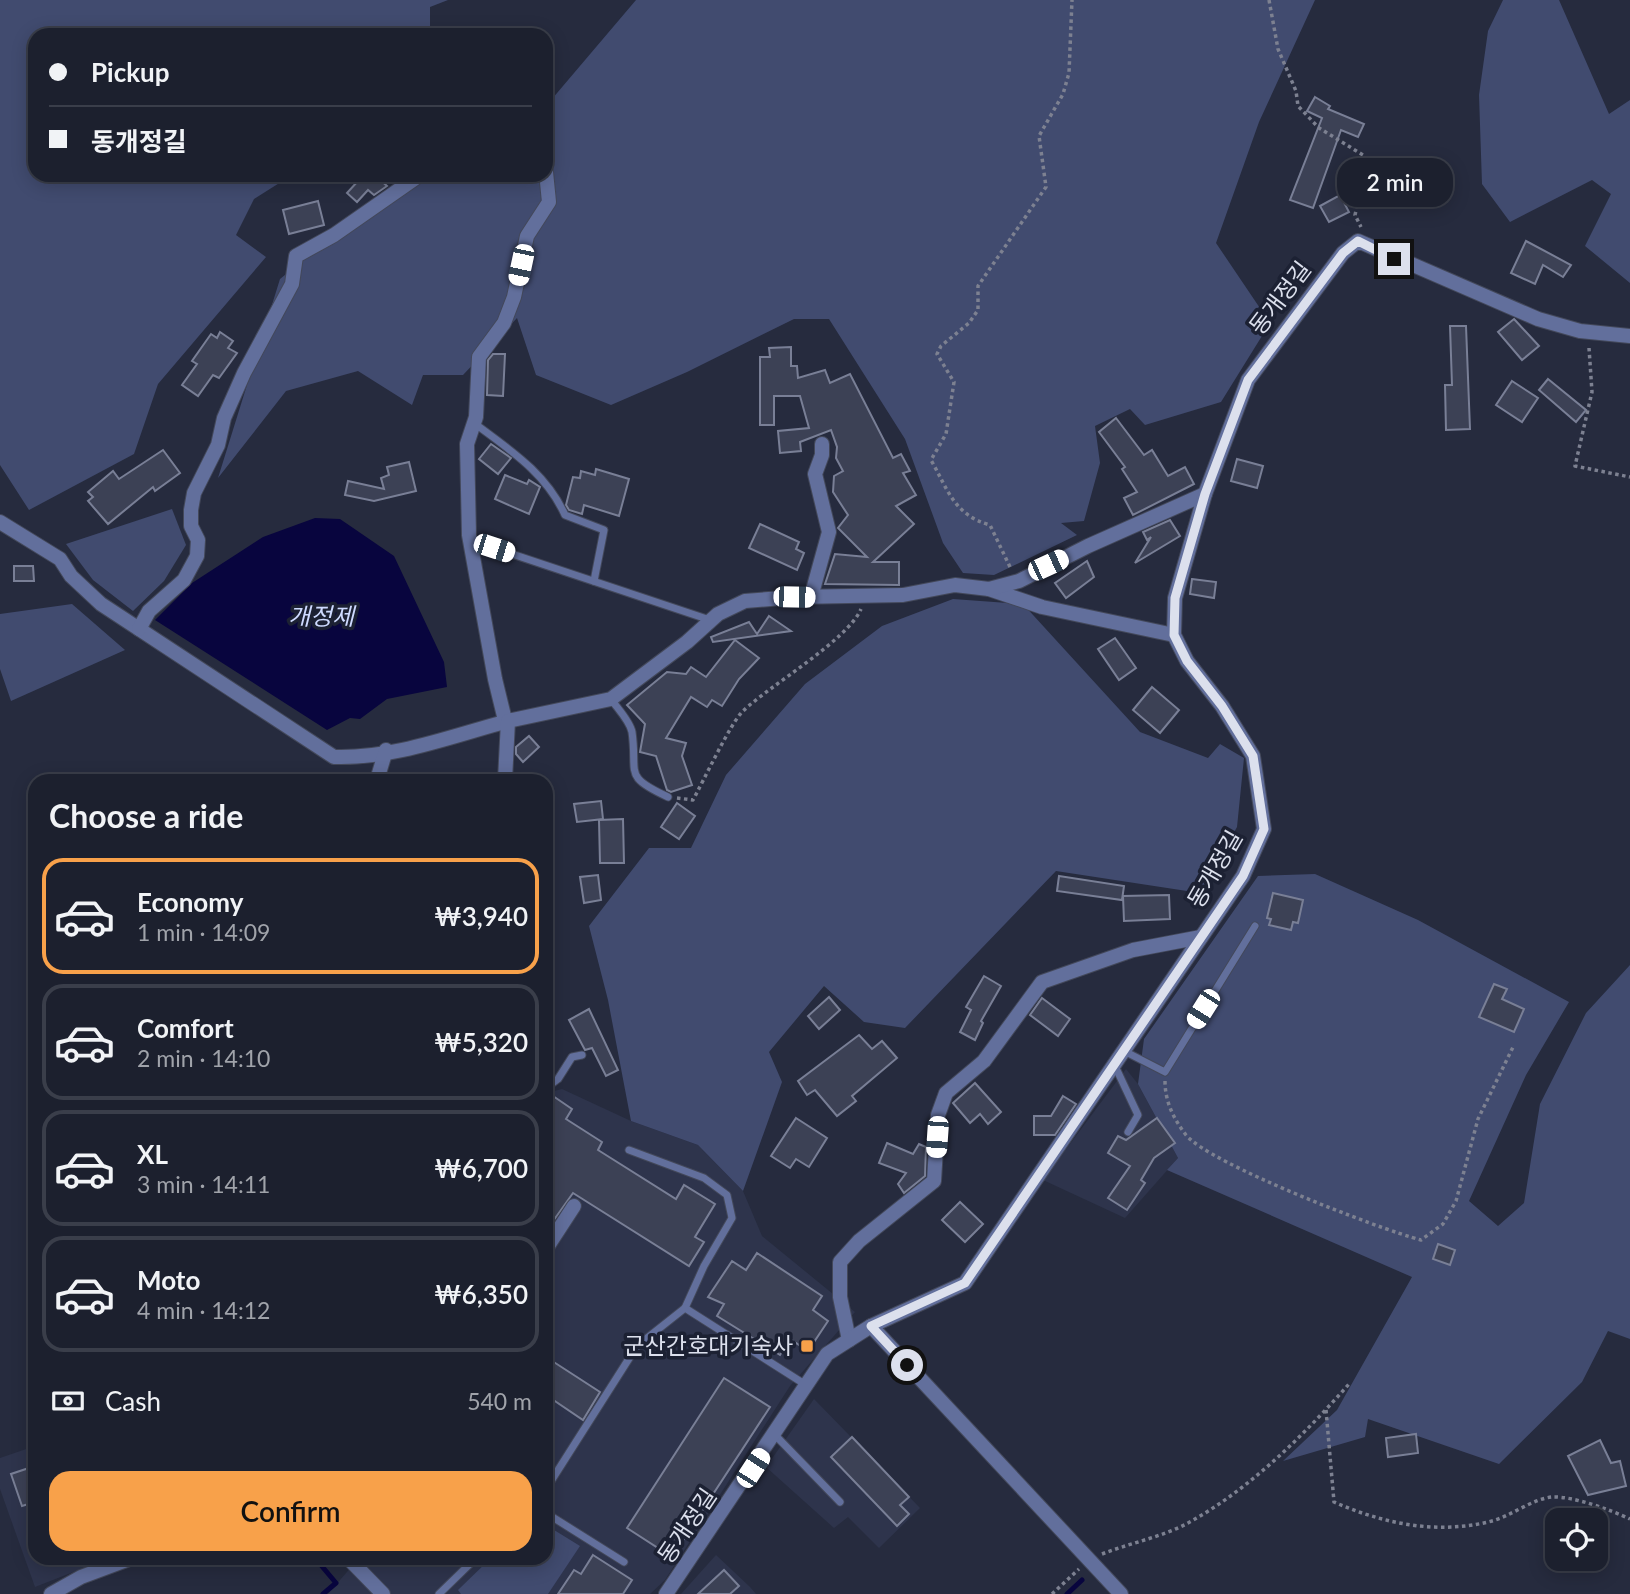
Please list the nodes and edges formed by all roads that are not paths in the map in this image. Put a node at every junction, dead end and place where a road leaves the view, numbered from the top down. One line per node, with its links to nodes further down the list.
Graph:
1 (410, 182): 13 (street)
2 (547, 182): 4 (street)
3 (1630, 336): 6 (street, 동개정길)
4 (474, 423): 8 (street); 9 (lane)
5 (822, 444): 11 (street)
6 (1205, 494): 10 (street); 14 (street, 동개정길)
7 (0, 522): 13 (street)
8 (470, 540): 9 (lane); 16 (street)
9 (594, 581): 12 (lane)
10 (989, 589): 11 (street); 14 (street)
11 (811, 597): 12 (street)
12 (711, 620): 15 (street)
13 (139, 629): 17 (street)
14 (1174, 635): 22 (street, 동개정길)
15 (611, 699): 16 (street); 20 (lane)
16 (508, 721): 17 (street); 19 (street)
17 (386, 750): 18 (street)
18 (379, 774)
19 (505, 774)
20 (668, 797)
21 (1255, 926): 23 (lane)
22 (1201, 937): 23 (street, 동개정길); 33 (street)
23 (1124, 1051): 25 (street, 동개정길)
24 (582, 1055): 26 (lane)
25 (1115, 1065): 27 (lane); 32 (street, 동개정길)
26 (553, 1083)
27 (1128, 1132)
28 (629, 1150): 31 (lane)
29 (574, 1206): 30 (street)
30 (553, 1238)
31 (685, 1308): 34 (lane); 36 (lane)
32 (871, 1326): 33 (street, 동개정길); 47 (street)
33 (849, 1340): 34 (street, 동개정길)
34 (807, 1386): 35 (street, 동개정길)
35 (775, 1435): 37 (lane); 46 (street, 동개정길)
36 (553, 1478)
37 (840, 1502)
38 (553, 1517): 39 (lane)
39 (624, 1562)
40 (113, 1565): 43 (street)
41 (355, 1565): 44 (street)
42 (469, 1565): 45 (lane)
43 (51, 1594)
44 (383, 1594)
45 (439, 1594)
46 (666, 1594)
47 (1121, 1594)

